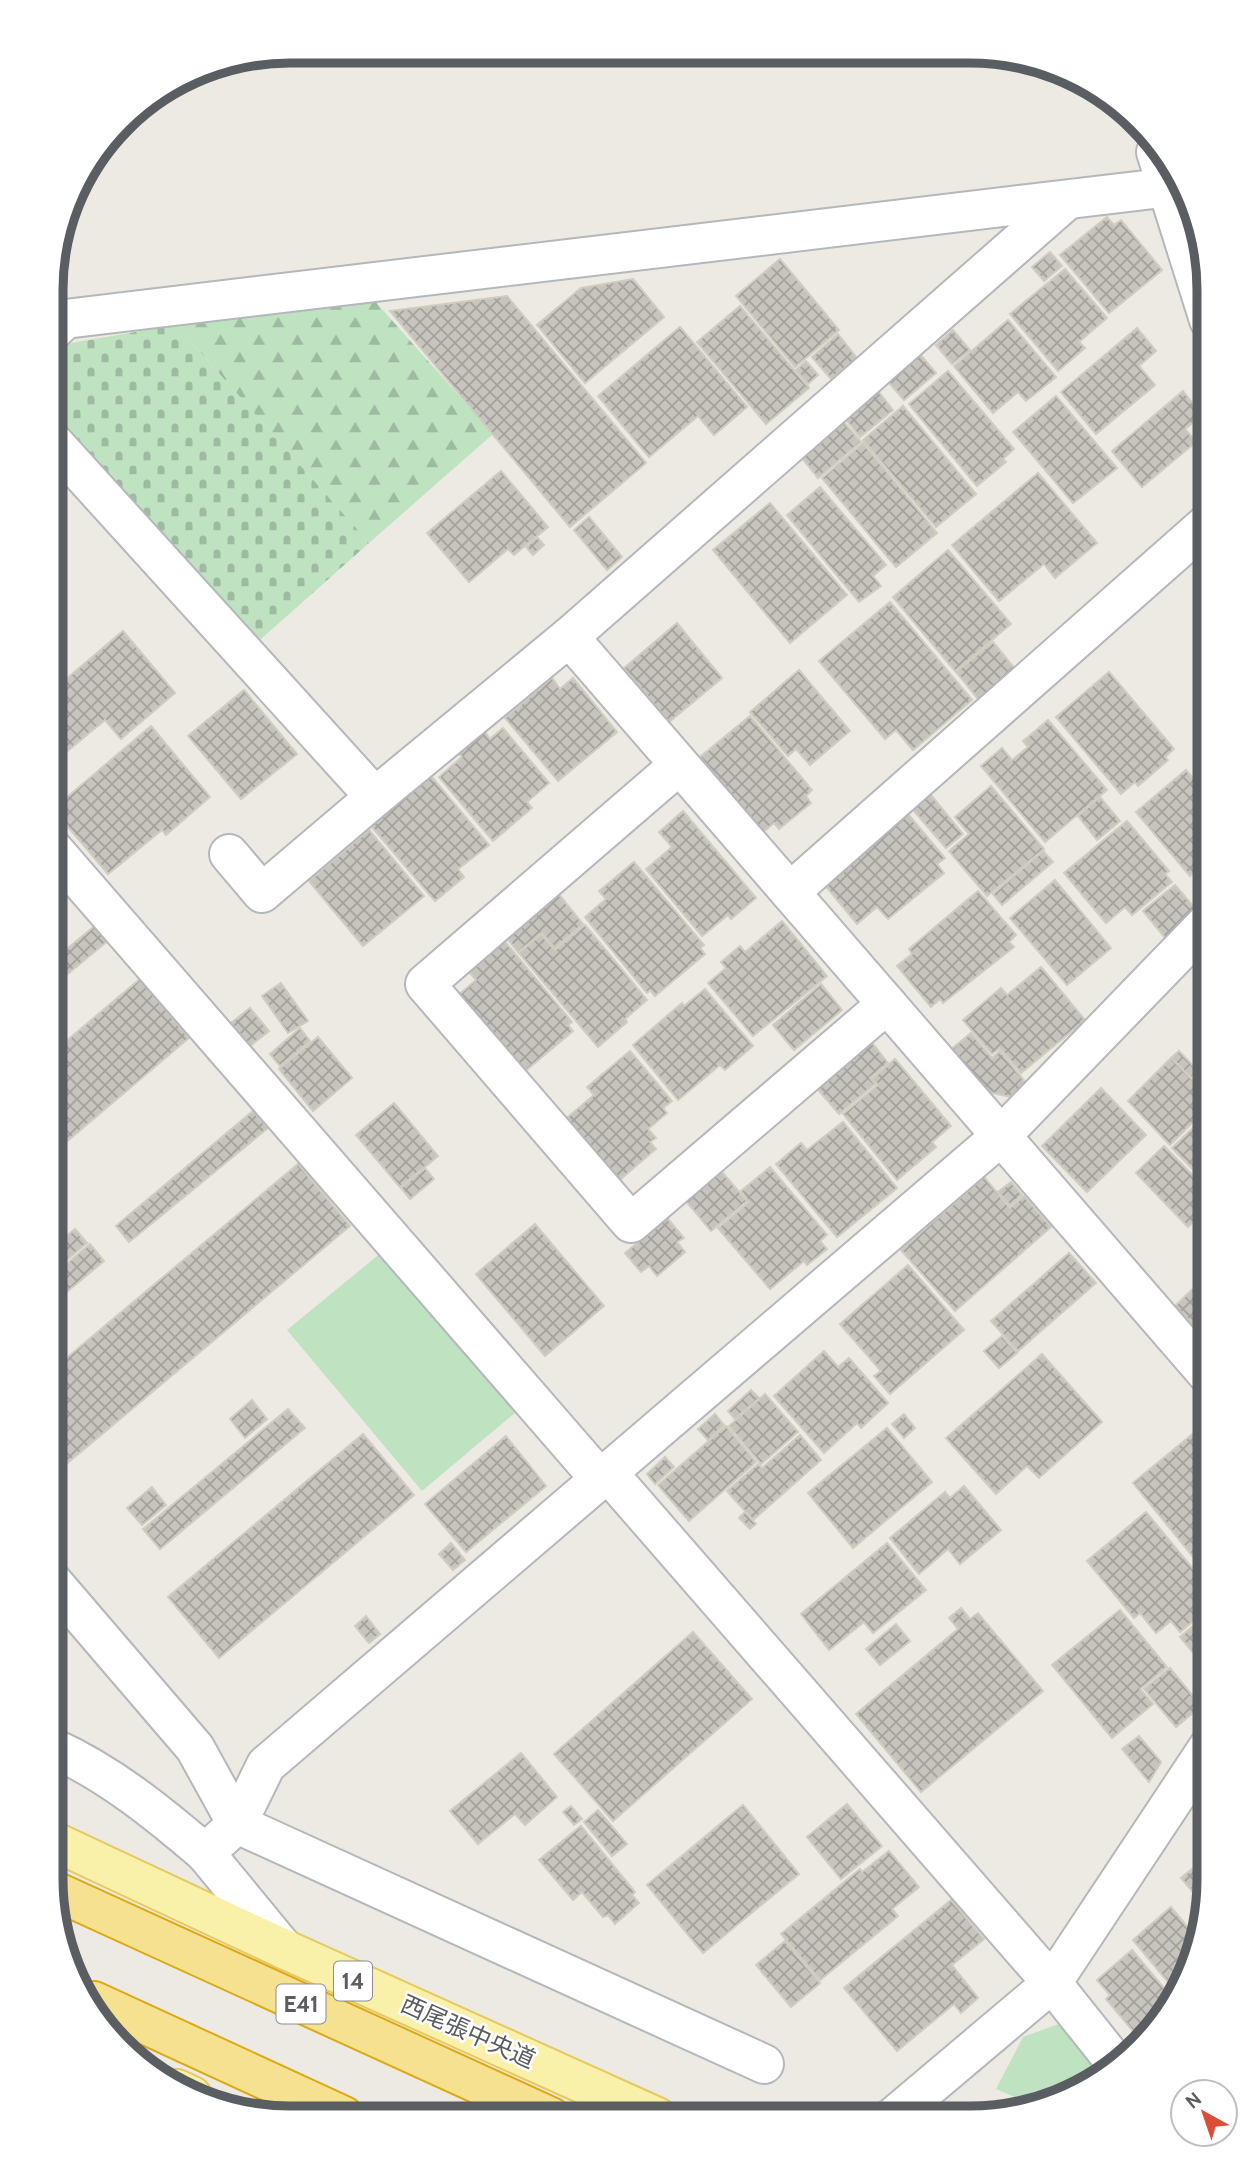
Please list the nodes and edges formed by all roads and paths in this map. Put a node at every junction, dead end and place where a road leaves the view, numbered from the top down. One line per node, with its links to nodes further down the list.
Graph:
1 (1173, 187): 2 (street); 3 (street)
2 (1067, 200): 4 (street); 7 (street)
3 (1196, 271)
4 (63, 321)
5 (63, 454): 9 (street)
6 (1197, 533): 12 (street)
7 (569, 637): 8 (street); 9 (street)
8 (679, 765): 12 (street); 14 (street)
9 (375, 797): 10 (street)
10 (229, 854)
11 (63, 861): 17 (street)
12 (790, 892): 14 (street)
13 (1197, 933): 15 (street)
14 (887, 1004): 15 (street)
15 (1001, 1136): 16 (street); 17 (street)
16 (1197, 1362)
17 (604, 1476): 21 (street); 26 (street)
18 (63, 1594): 21 (street)
19 (63, 1753): 23 (street)
20 (1197, 1764): 26 (street)
21 (237, 1824): 23 (street); 29 (street)
22 (63, 1846): 25 (main road, 西尾張中央道 / 14)
23 (205, 1853): 25 (street)
24 (64, 1896): 31 (highway, E41)
25 (284, 1950): 32 (main road, 西尾張中央道 / 14)
26 (1052, 1983): 28 (street); 33 (street)
27 (100, 2004): 30 (highway)
28 (1111, 2057)
29 (764, 2064)
30 (322, 2106)
31 (527, 2106)
32 (632, 2106)
33 (906, 2106)

